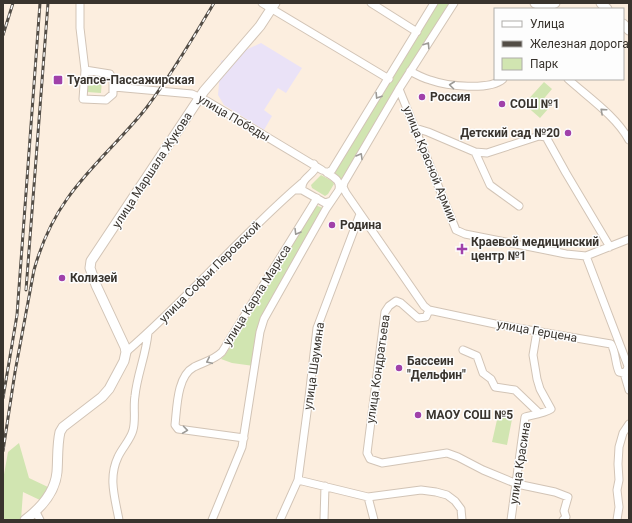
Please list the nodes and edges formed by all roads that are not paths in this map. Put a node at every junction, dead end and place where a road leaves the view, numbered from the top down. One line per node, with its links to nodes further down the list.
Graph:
1 (80, 3): 10 (street)
2 (262, 3): 7 (street)
3 (371, 3): 9 (street)
4 (434, 3): 9 (street)
5 (454, 3): 11 (street, улица Карла Маркса, one-way to 5)
6 (555, 3): 8 (main road)
7 (273, 6): 12 (street); 17 (main road, улица Маршала Жукова)
8 (539, 6)
9 (416, 32): 12 (street)
10 (85, 70): 15 (street); 15 (street)
11 (410, 71): 13 (street, one-way to 11); 16 (street, улица Карла Маркса)
12 (390, 79): 21 (street, one-way to 21)
13 (502, 80)
14 (569, 80): 19 (street, one-way to 14)
15 (114, 87): 17 (street, улица Победы)
16 (399, 88): 18 (street, улица Красной Армии); 23 (street, улица Карла Маркса, one-way to 16)
17 (200, 97): 21 (street, улица Победы); 37 (main road, улица Маршала Жукова)
18 (415, 128): 20 (street); 32 (street, улица Красной Армии)
19 (629, 140)
20 (475, 152): 28 (street); 31 (street)
21 (320, 169): 22 (street, улица Софьи Перовской); 23 (street, улица Победы)
22 (302, 183): 24 (street, улица Софьи Перовской); 25 (street)
23 (342, 187): 27 (street, улица Карла Маркса); 29 (street)
24 (293, 190): 25 (street); 35 (street, улица Софьи Перовской)
25 (305, 191): 26 (street)
26 (317, 198): 27 (street); 42 (street, улица Карла Маркса, one-way to 42)
27 (327, 204): 42 (street, улица Карла Маркса)
28 (519, 206)
29 (360, 214): 33 (street); 43 (street, улица Шаумяна)
30 (629, 239): 31 (street, улица Красной Армии)
31 (610, 248): 32 (street, улица Красной Армии)
32 (586, 256): 38 (street)
33 (429, 310): 34 (street, улица Герцена); 44 (street, улица Кондратьева)
34 (537, 331): 38 (street, улица Герцена); 40 (street, улица Красина)
35 (148, 333): 37 (street, улица Софьи Перовской); 49 (street)
36 (463, 350): 40 (street)
37 (126, 352): 47 (main road)
38 (624, 373): 39 (street)
39 (629, 390)
40 (539, 413): 44 (street, улица Красина)
41 (629, 424): 57 (street)
42 (244, 438): 50 (street, улица Карла Маркса)
43 (298, 480): 45 (street); 51 (street, улица Шаумяна)
44 (517, 484): 55 (street, улица Красина); 56 (street)
45 (325, 486): 46 (street); 52 (street)
46 (368, 497): 53 (street); 54 (street)
47 (38, 516): 48 (main road)
48 (25, 520)
49 (119, 520)
50 (212, 520)
51 (280, 520)
52 (324, 520)
53 (374, 520)
54 (462, 520)
55 (511, 520)
56 (563, 520)
57 (617, 520)

